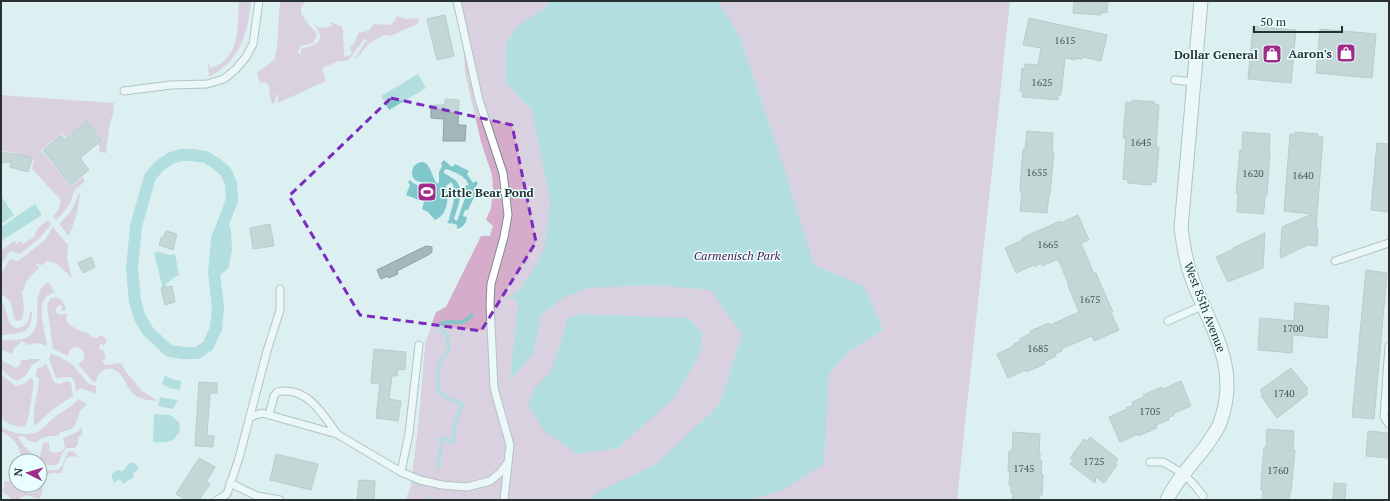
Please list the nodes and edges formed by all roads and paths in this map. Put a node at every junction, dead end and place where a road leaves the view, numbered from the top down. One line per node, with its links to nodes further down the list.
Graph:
1 (259, 1): 6 (lane)
2 (457, 1): 18 (lane)
3 (1201, 1): 5 (street, West 85th Avenue)
4 (1175, 80): 5 (lane)
5 (1194, 82): 10 (street, West 85th Avenue)
6 (124, 91)
7 (1389, 243): 8 (lane)
8 (1335, 261)
9 (280, 289): 15 (lane)
10 (1204, 305): 11 (lane); 21 (street, West 85th Avenue)
11 (1168, 321)
12 (419, 345): 20 (lane)
13 (1389, 346): 16 (lane)
14 (269, 415): 15 (lane); 17 (lane); 17 (lane)
15 (250, 417): 22 (lane)
16 (1389, 424)
17 (337, 434): 20 (lane)
18 (508, 462): 20 (lane); 27 (lane)
19 (1150, 462): 21 (lane)
20 (401, 472)
21 (1184, 474): 23 (lane); 28 (street, West 85th Avenue)
22 (230, 484): 24 (lane); 25 (lane)
23 (1203, 496)
24 (256, 498): 26 (lane)
25 (217, 500)
26 (280, 500)
27 (504, 500)
28 (1168, 500)

